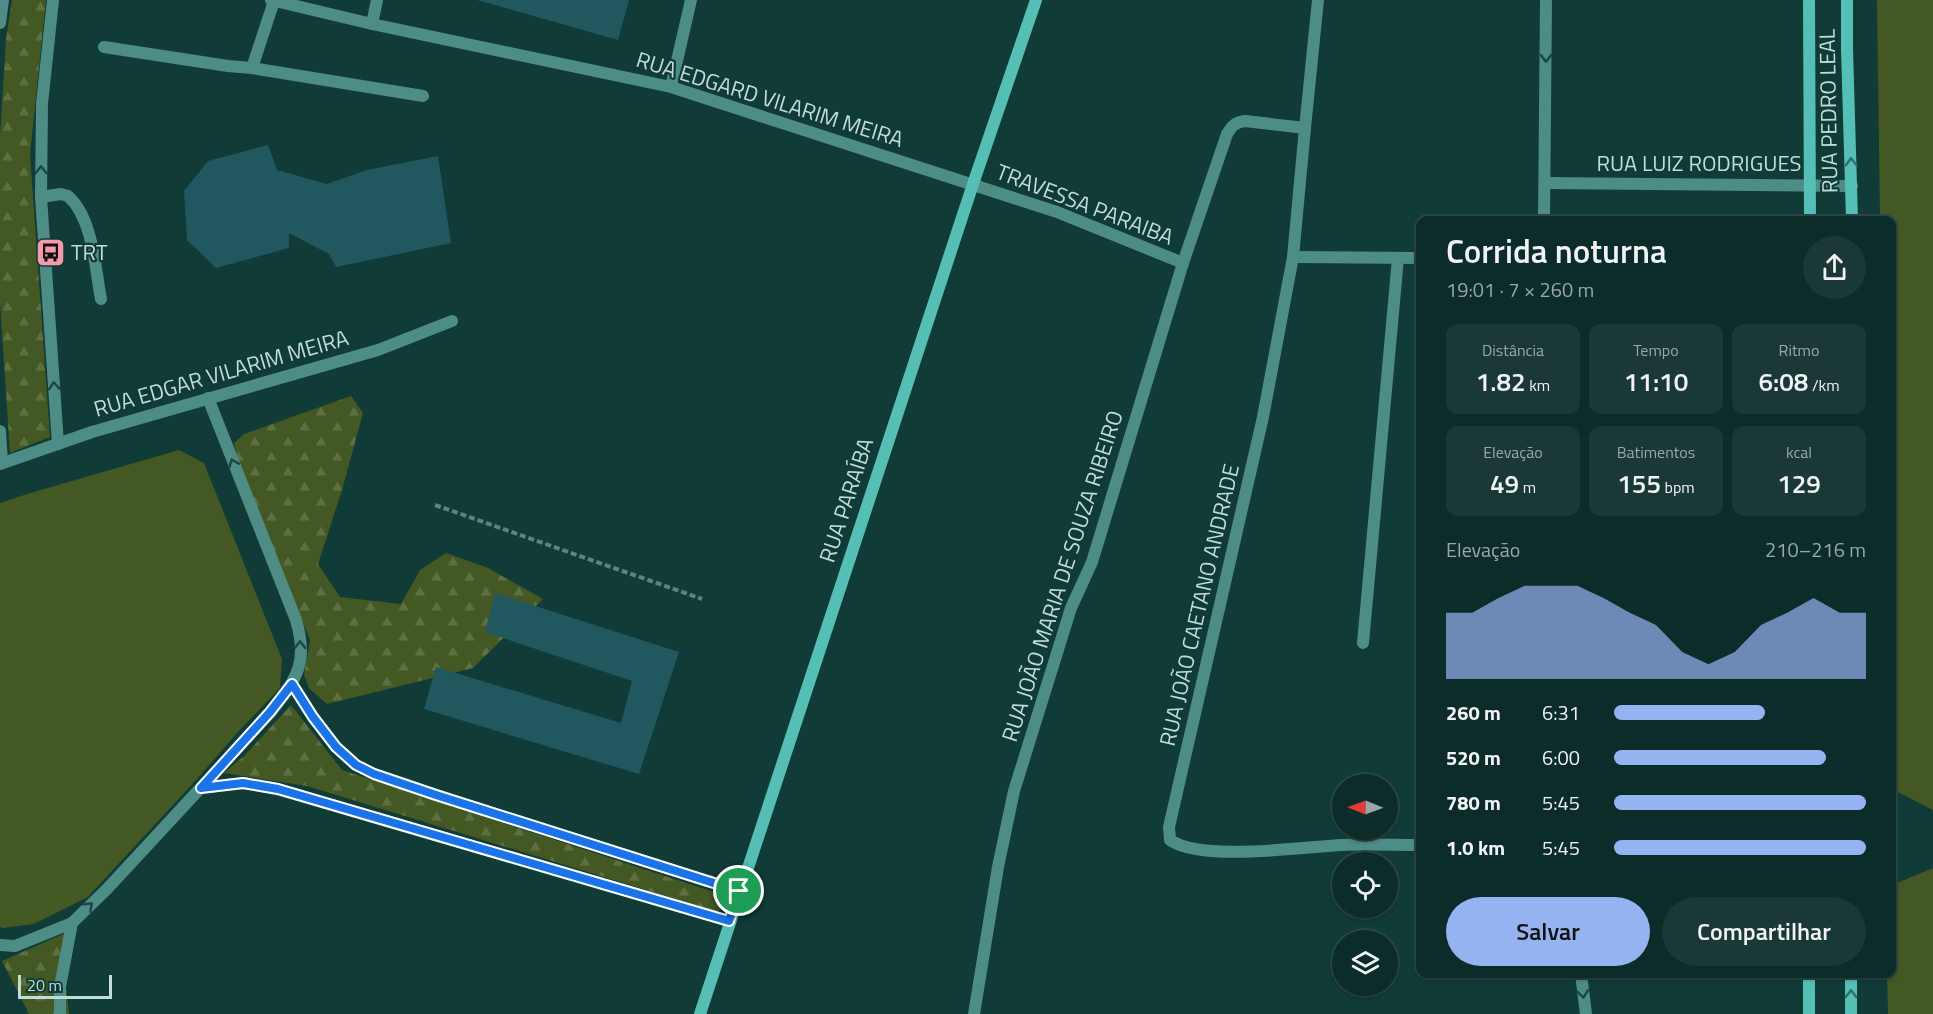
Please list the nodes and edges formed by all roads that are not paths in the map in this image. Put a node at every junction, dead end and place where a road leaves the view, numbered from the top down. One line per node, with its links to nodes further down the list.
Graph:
1 (3, 0): 11 (street)
2 (53, 0): 22 (street, one-way to 2)
3 (272, 0): 12 (street, RUA EDGARD VILARIM MEIRA); 14 (street)
4 (377, 0): 12 (street)
5 (691, 0): 15 (street)
6 (1036, 0): 19 (street, RUA PARAÍBA)
7 (1318, 0): 17 (street, RUA JOÃO CAETANO ANDRADE)
8 (1546, 0): 18 (street, one-way to 18)
9 (1809, 0): 20 (street, RUA PEDRO LEAL)
10 (1847, 0): 21 (street, RUA PEDRO LEAL, one-way to 10)
11 (0, 23)
12 (372, 24): 15 (street, RUA EDGARD VILARIM MEIRA)
13 (104, 47): 14 (street)
14 (252, 68): 16 (street)
15 (671, 87): 19 (street, RUA EDGARD VILARIM MEIRA)
16 (423, 96)
17 (1305, 128): 26 (street, RUA JOÃO CAETANO ANDRADE); 29 (street, RUA JOÃO MARIA DE SOUZA RIBEIRO)
18 (1546, 183): 20 (street, RUA LUIZ RODRIGUES); 23 (street)
19 (973, 184): 29 (street, TRAVESSA PARAIBA); 40 (street, RUA PARAÍBA)
20 (1810, 185): 21 (street, RUA LUIZ RODRIGUES); 24 (street, RUA PEDRO LEAL)
21 (1852, 186): 25 (street, RUA PEDRO LEAL)
22 (41, 197): 30 (street); 34 (street, one-way to 22)
23 (1544, 216)
24 (1810, 216)
25 (1852, 216)
26 (1293, 257): 27 (street); 39 (street, RUA JOÃO CAETANO ANDRADE)
27 (1398, 258): 28 (street); 36 (street)
28 (1416, 258)
29 (1183, 263): 49 (street, RUA JOÃO MARIA DE SOUZA RIBEIRO)
30 (101, 299)
31 (452, 321): 32 (street, RUA EDGAR VILARIM MEIRA)
32 (208, 398): 34 (street, RUA EDGAR VILARIM MEIRA); 37 (street, one-way to 32)
33 (0, 431): 35 (street)
34 (58, 444): 35 (street, RUA EDGAR VILARIM MEIRA)
35 (1, 464)
36 (1363, 643)
37 (292, 684): 38 (street); 40 (street)
38 (201, 788): 41 (street); 42 (street, one-way to 38)
39 (1416, 845)
40 (739, 891): 41 (street, RUA PARAÍBA)
41 (729, 921): 48 (street, RUA PARAÍBA)
42 (72, 923): 43 (street); 47 (street)
43 (0, 945)
44 (1582, 978): 50 (street, one-way to 50)
45 (1809, 978): 51 (street)
46 (1851, 978): 52 (street, one-way to 46)
47 (60, 1014)
48 (700, 1014)
49 (974, 1014)
50 (1586, 1014)
51 (1809, 1014)
52 (1851, 1014)

